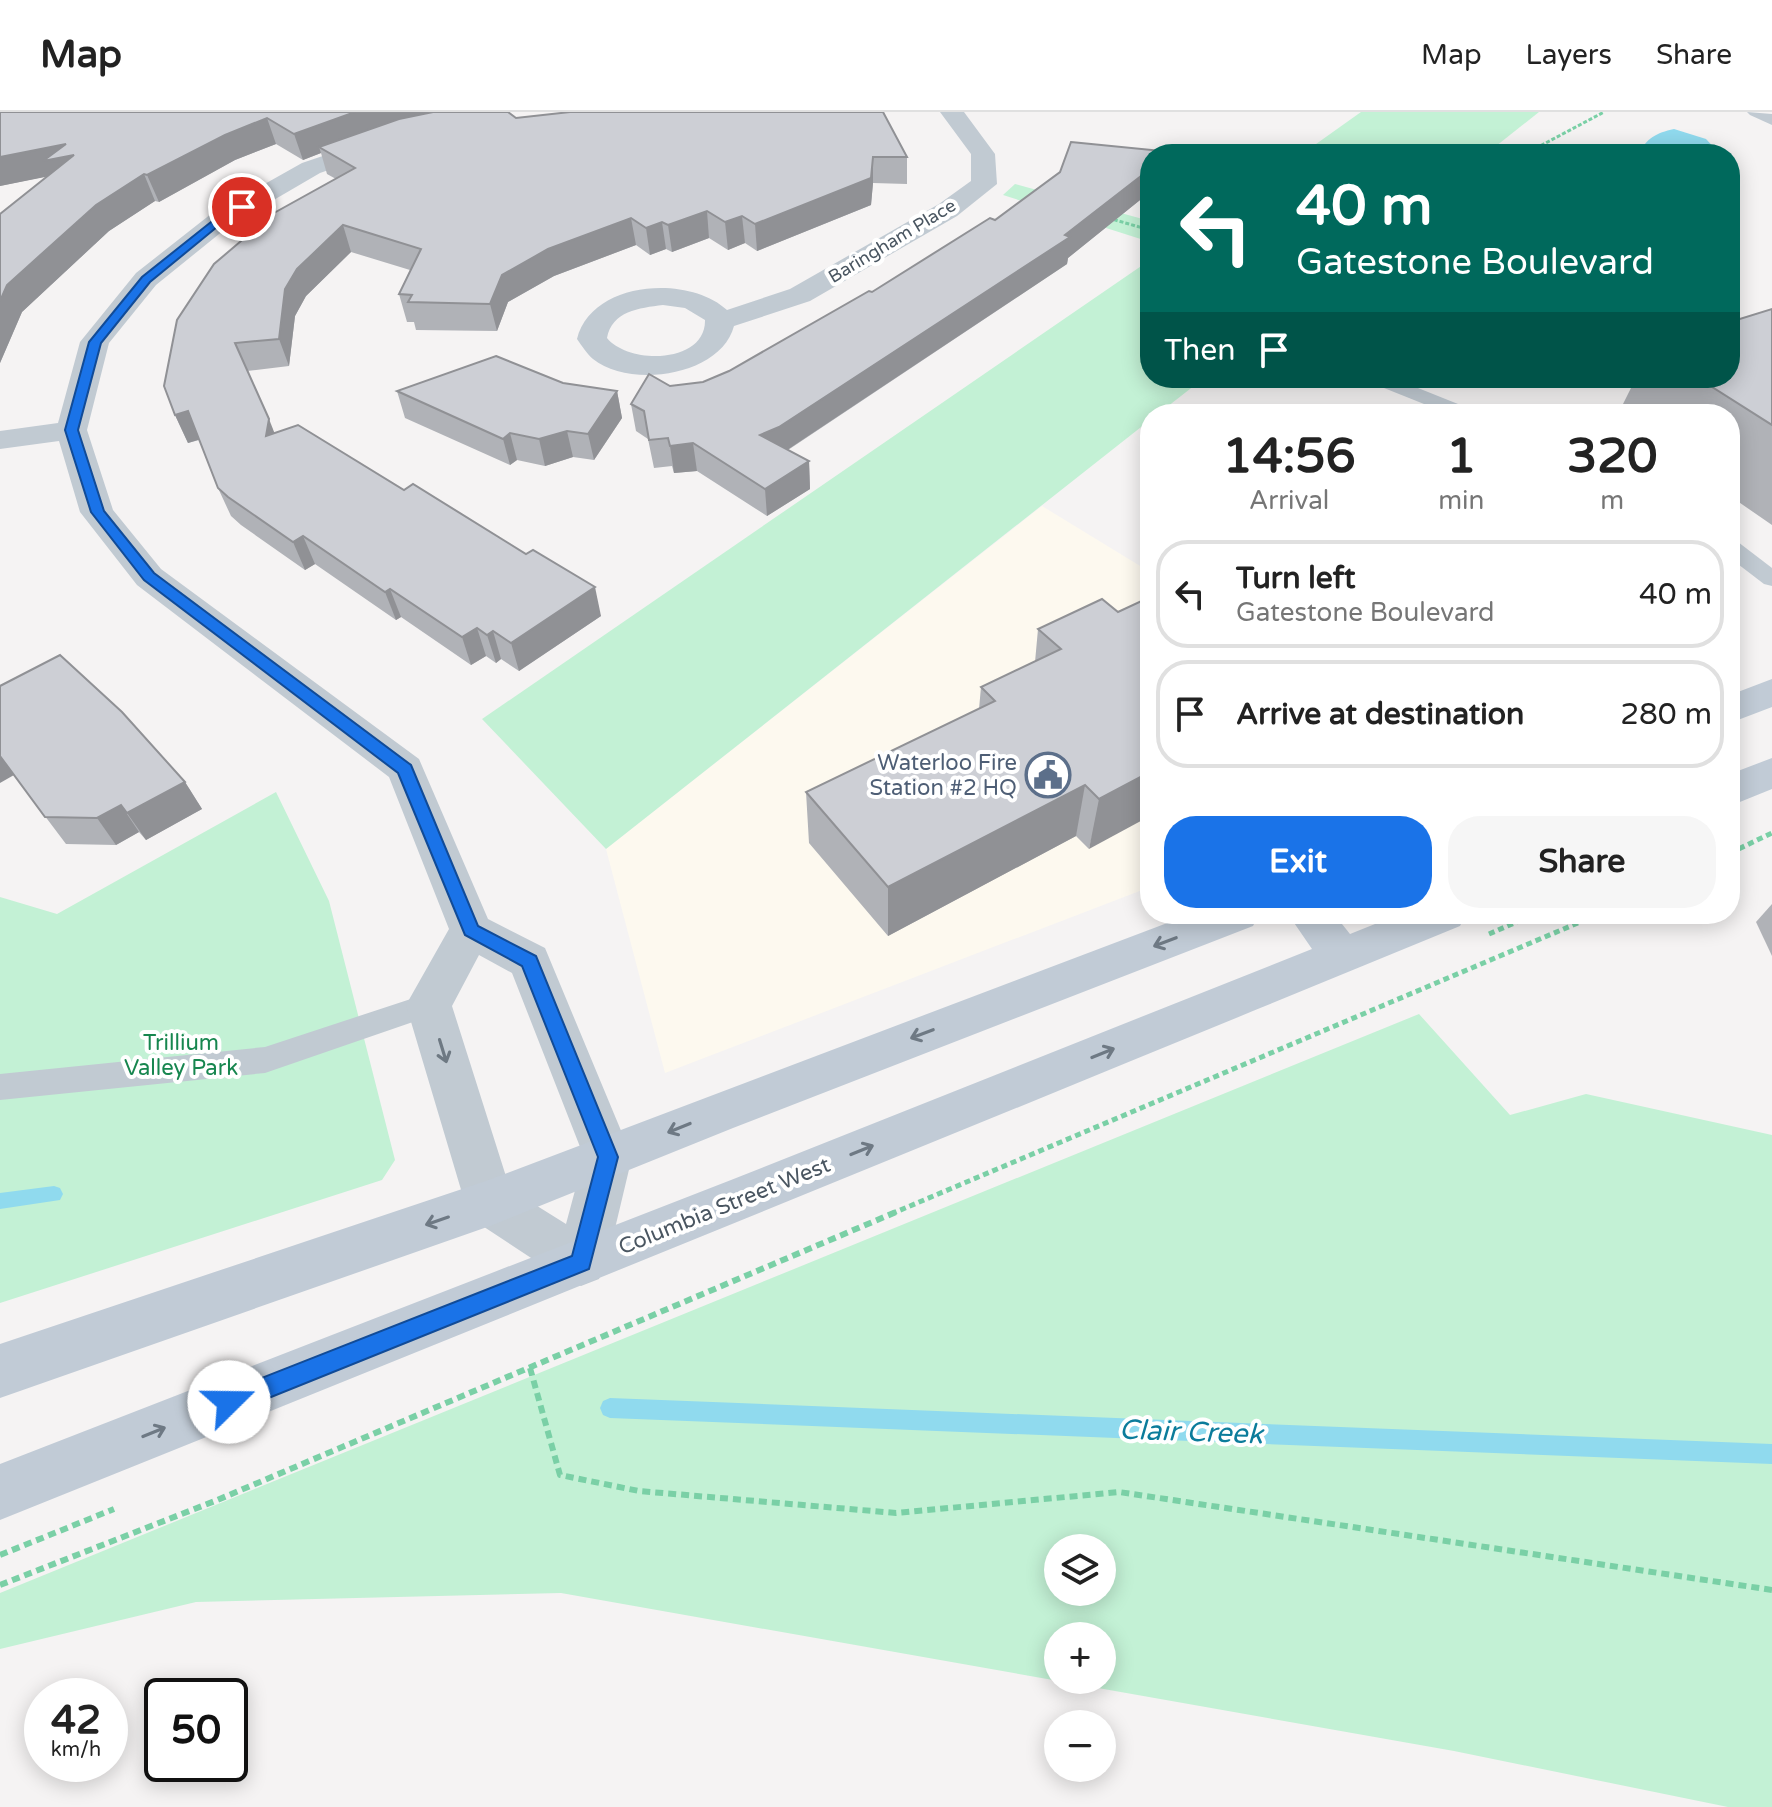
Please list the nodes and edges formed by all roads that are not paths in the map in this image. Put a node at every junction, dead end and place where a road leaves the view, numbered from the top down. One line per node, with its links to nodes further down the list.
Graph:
1 (952, 112): 5 (street, Baringham Place)
2 (1755, 112): 3 (lane)
3 (1772, 120)
4 (413, 133): 8 (street)
5 (721, 321)
6 (1401, 388): 7 (lane)
7 (1441, 404)
8 (71, 430): 9 (street); 19 (street)
9 (0, 440)
10 (1740, 555): 11 (lane)
11 (1772, 579)
12 (1772, 692): 13 (main road)
13 (1740, 706)
14 (1772, 772): 15 (main road)
15 (1740, 786)
16 (1212, 924): 23 (main road, one-way to 23)
17 (1317, 924): 20 (main road)
18 (1420, 924): 20 (main road, Columbia Street West)
19 (471, 930): 21 (street); 23 (street)
20 (1342, 956): 25 (main road, Columbia Street West, one-way to 20)
21 (429, 1005): 22 (lane); 24 (street, one-way to 24)
22 (0, 1087)
23 (608, 1157): 24 (main road); 25 (street)
24 (490, 1203): 25 (street); 26 (main road, one-way to 26)
25 (581, 1262): 27 (main road, Columbia Street West, one-way to 25)
26 (0, 1371)
27 (0, 1492)

